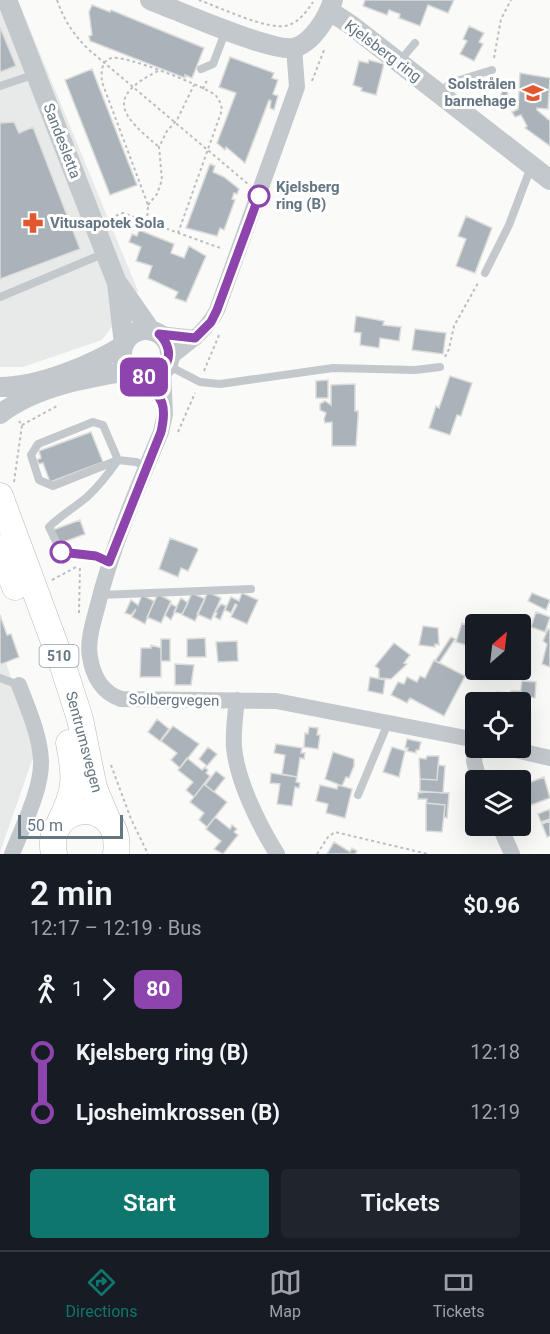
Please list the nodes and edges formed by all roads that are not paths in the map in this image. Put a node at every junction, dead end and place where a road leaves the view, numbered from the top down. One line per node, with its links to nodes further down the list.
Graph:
1 (7, 0): 10 (street, Sandesletta)
2 (160, 2): 4 (street)
3 (326, 4): 6 (street); 7 (street, Kjelsberg ring)
4 (226, 29): 6 (street); 8 (lane)
5 (415, 43): 7 (lane)
6 (294, 48): 20 (street)
7 (399, 62): 12 (street, Kjelsberg ring)
8 (201, 69)
9 (492, 70): 12 (lane)
10 (37, 74): 11 (lane); 15 (street, Sandesletta)
11 (0, 86)
12 (440, 94): 13 (street, Kjelsberg ring)
13 (531, 167): 14 (street, Kjelsberg ring); 16 (lane)
14 (550, 180)
15 (105, 253): 17 (street, Sandesletta); 18 (lane)
16 (484, 273)
17 (117, 283): 19 (street, Sandesletta); 21 (street, Sandesletta)
18 (0, 297)
19 (155, 332): 20 (street); 21 (street); 22 (street, Sandesletta)
20 (195, 338): 22 (street)
21 (124, 344): 24 (street, Sandesletta); 25 (street)
22 (166, 364): 23 (lane); 24 (street); 26 (street, Solbergvegen)
23 (440, 367)
24 (135, 374): 26 (street); 27 (street)
25 (0, 387)
26 (164, 401): 29 (street, Solbergvegen)
27 (0, 414)
28 (118, 460): 28 (lane); 29 (lane); 32 (lane)
29 (146, 466): 32 (street, Solbergvegen)
30 (0, 496): 43 (main road, Sentrumsvegen / 510)
31 (0, 548): 45 (main road, Sentrumsvegen / 510)
32 (109, 562): 34 (street, Solbergvegen)
33 (251, 589): 34 (lane)
34 (100, 595): 37 (street, Solbergvegen)
35 (0, 678): 36 (lane)
36 (19, 685): 46 (street)
37 (237, 700): 38 (street, Solbergvegen); 48 (street)
38 (388, 723): 39 (street, Solbergvegen); 42 (lane)
39 (465, 740)
40 (531, 754): 41 (street)
41 (550, 758)
42 (358, 795)
43 (107, 819): 45 (main road, 510); 47 (main road, 510)
44 (504, 836): 49 (street)
45 (54, 844)
46 (12, 854)
47 (116, 854)
48 (278, 854)
49 (512, 854)

